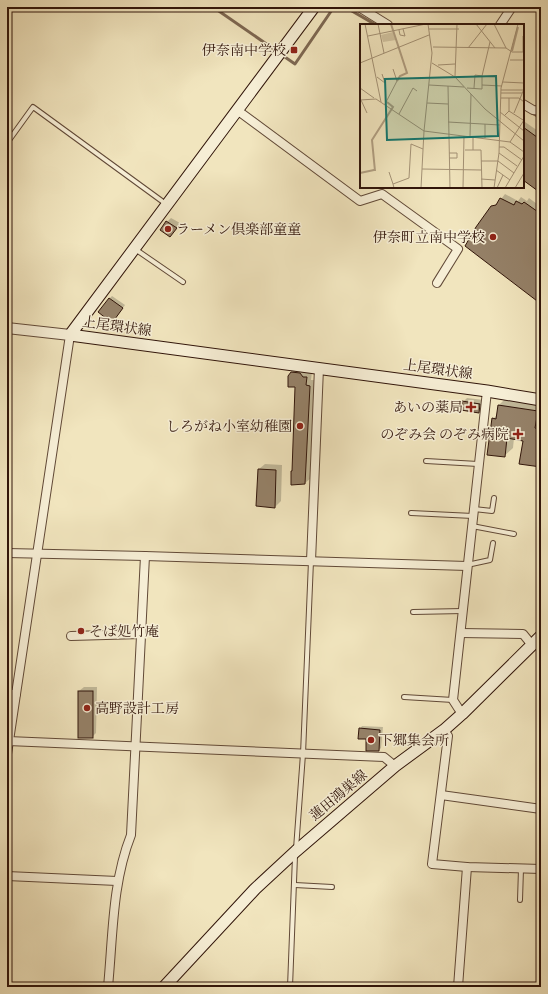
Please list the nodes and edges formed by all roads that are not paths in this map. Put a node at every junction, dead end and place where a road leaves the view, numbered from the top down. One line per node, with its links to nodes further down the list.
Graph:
1 (314, 7): 7 (main road, 上尾環状線)
2 (359, 7): 4 (street)
3 (512, 7): 5 (street)
4 (386, 24)
5 (501, 24)
6 (524, 105): 8 (street)
7 (238, 110): 10 (main road, 上尾環状線); 13 (street)
8 (541, 111)
9 (7, 144): 10 (lane)
10 (167, 204): 11 (main road, 上尾環状線)
11 (134, 248): 12 (lane); 15 (main road, 上尾環状線)
12 (183, 282)
13 (437, 283)
14 (7, 328): 15 (street)
15 (70, 335): 16 (main road, 上尾環状線); 28 (street)
16 (319, 368): 17 (main road, 上尾環状線); 30 (street)
17 (487, 391): 18 (main road, 上尾環状線); 20 (street)
18 (541, 400)
19 (426, 461): 20 (lane)
20 (478, 464): 23 (street)
21 (494, 498): 23 (lane)
22 (411, 513): 23 (lane)
23 (473, 513): 24 (street)
24 (471, 526): 25 (lane); 31 (street)
25 (514, 534)
26 (492, 543): 31 (lane)
27 (7, 553): 28 (street)
28 (37, 554): 29 (street); 40 (street)
29 (145, 556): 30 (street); 35 (street)
30 (311, 561): 31 (street); 48 (lane)
31 (467, 566): 32 (street)
32 (464, 611): 33 (lane); 34 (street)
33 (413, 612)
34 (461, 633): 38 (street); 42 (street)
35 (141, 634): 36 (street); 46 (street)
36 (72, 636)
37 (541, 636): 38 (main road, 蓮田鴻巣線)
38 (532, 645): 43 (main road, 蓮田鴻巣線)
39 (7, 694): 40 (street)
40 (16, 694): 45 (street)
41 (404, 697): 42 (lane)
42 (453, 700): 43 (street)
43 (462, 714): 44 (main road, 蓮田鴻巣線)
44 (444, 730): 49 (main road, 蓮田鴻巣線); 50 (street)
45 (8, 741): 46 (street); 47 (street)
46 (136, 746): 48 (street); 57 (street)
47 (7, 754)
48 (302, 754): 49 (street); 52 (lane)
49 (395, 766): 52 (main road, 蓮田鴻巣線)
50 (440, 795): 51 (street); 53 (street)
51 (541, 809)
52 (296, 851): 58 (lane); 62 (main road, 蓮田鴻巣線)
53 (467, 868): 54 (street); 64 (street)
54 (521, 868): 55 (street); 60 (lane)
55 (541, 869)
56 (7, 876): 57 (street)
57 (117, 881): 61 (street)
58 (295, 885): 59 (lane); 63 (lane)
59 (332, 887)
60 (520, 900)
61 (108, 987)
62 (164, 987)
63 (290, 987)
64 (458, 987)

